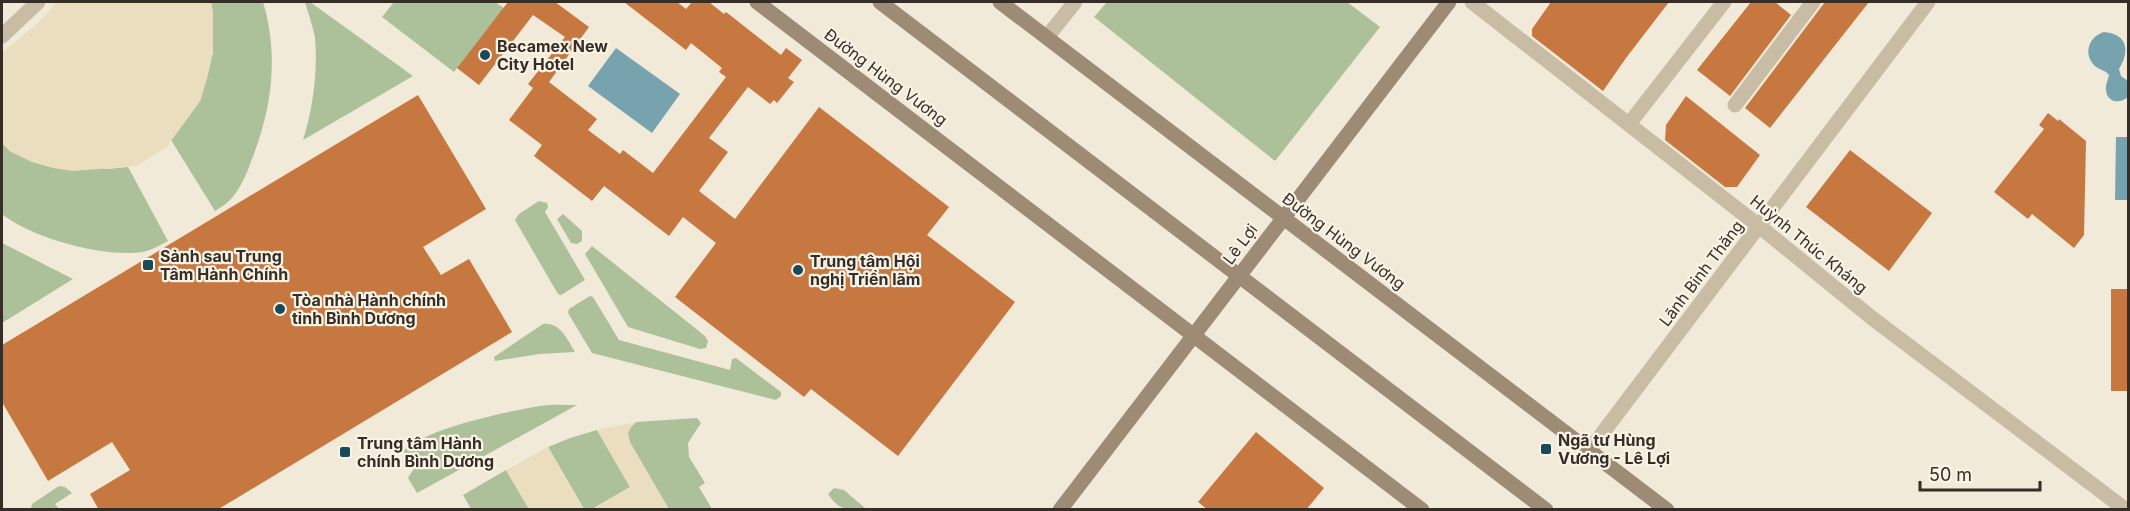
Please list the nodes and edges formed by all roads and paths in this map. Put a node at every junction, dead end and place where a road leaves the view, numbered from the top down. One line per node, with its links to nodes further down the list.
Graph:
1 (38, 2): 11 (street)
2 (757, 2): 18 (main road, Đường Hùng Vương)
3 (880, 2): 17 (main road)
4 (1000, 2): 12 (main road, Đường Hùng Vương)
5 (1075, 2): 12 (street)
6 (1449, 2): 15 (main road, Lê Lợi)
7 (1472, 2): 14 (street, Huỳnh Thúc Kháng)
8 (1724, 2): 14 (street)
9 (1928, 2): 16 (street, Lãnh Binh Thăng)
10 (1804, 5): 13 (street)
11 (2, 36)
12 (1047, 37): 15 (main road, Đường Hùng Vương)
13 (1735, 105)
14 (1629, 124): 16 (street, Huỳnh Thúc Kháng)
15 (1284, 217): 17 (main road, Lê Lợi); 19 (main road, Đường Hùng Vương)
16 (1759, 226): 19 (street, Lãnh Binh Thăng); 24 (street, Huỳnh Thúc Kháng)
17 (1239, 275): 18 (main road, Lê Lợi); 22 (main road)
18 (1194, 336): 20 (main road, Lê Lợi); 21 (main road, Đường Hùng Vương)
19 (1589, 451): 23 (main road, Đường Hùng Vương)
20 (1060, 510)
21 (1422, 510)
22 (1546, 510)
23 (1667, 510)
24 (2126, 510)

